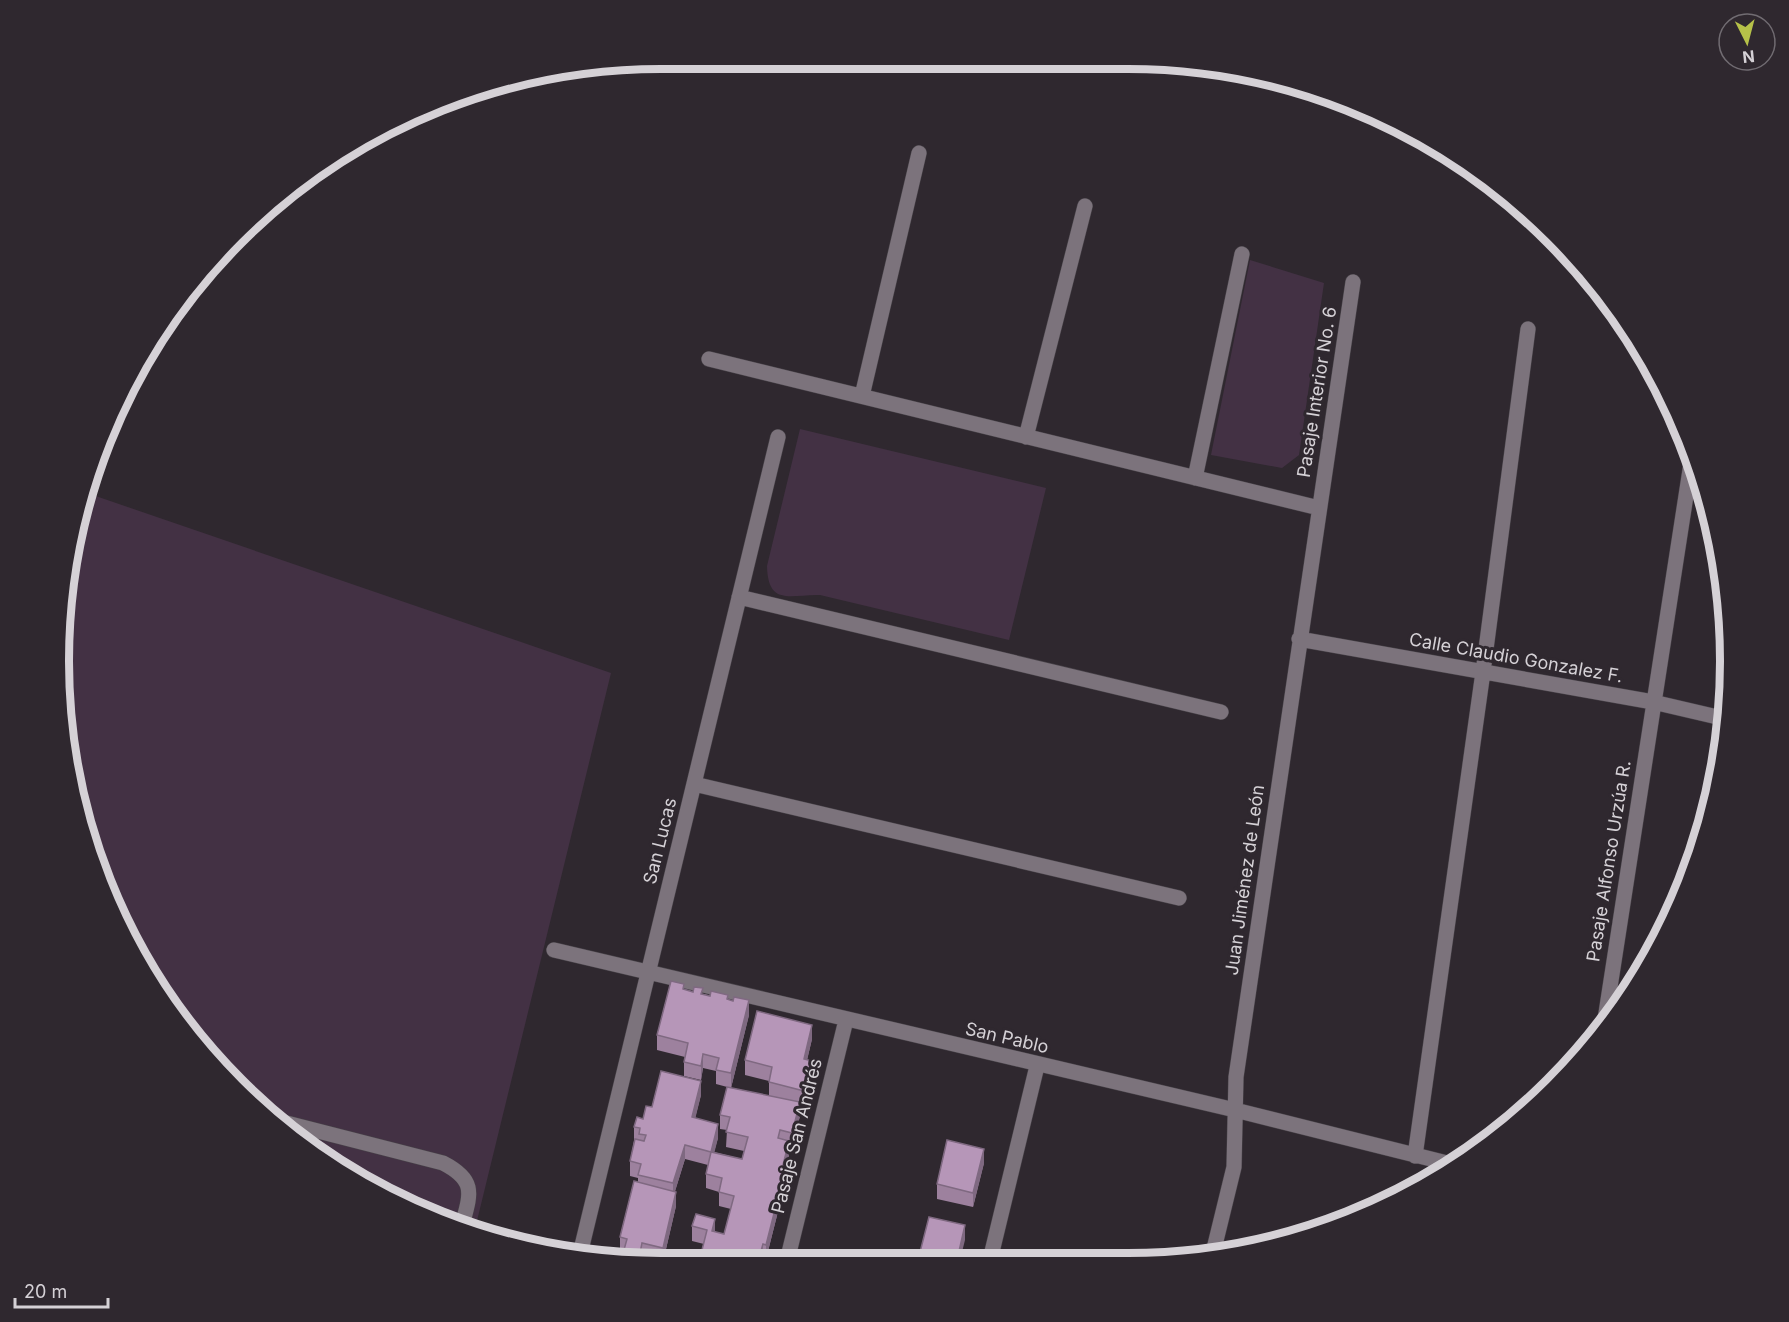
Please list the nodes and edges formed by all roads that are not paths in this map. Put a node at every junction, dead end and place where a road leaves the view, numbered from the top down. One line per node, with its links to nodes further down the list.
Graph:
1 (919, 153): 7 (street)
2 (1086, 206): 9 (street)
3 (1242, 254): 11 (street)
4 (1353, 282): 12 (street, Pasaje Interior No. 6)
5 (1528, 329): 15 (street)
6 (709, 359): 7 (street)
7 (862, 396): 9 (street)
8 (778, 437): 13 (street, San Lucas)
9 (1026, 437): 11 (street)
10 (1689, 472): 16 (street, Pasaje Alfonso Urzúa R.)
11 (1195, 478): 12 (street)
12 (1319, 508): 14 (street, Juan Jiménez de León)
13 (739, 597): 17 (street); 19 (street, San Lucas)
14 (1299, 639): 15 (street, Calle Claudio Gonzalez F.); 26 (street, Juan Jiménez de León)
15 (1483, 672): 16 (street, Calle Claudio Gonzalez F.); 28 (street)
16 (1653, 702): 18 (street, Calle Claudio Gonzalez F.); 23 (street, Pasaje Alfonso Urzúa R.)
17 (1221, 712)
18 (1717, 717)
19 (694, 784): 20 (street); 22 (street, San Lucas)
20 (1179, 898)
21 (554, 950): 22 (street, San Pablo)
22 (648, 973): 24 (street, San Pablo); 32 (street, San Lucas)
23 (1607, 1009)
24 (846, 1020): 25 (street, San Pablo); 33 (street, Pasaje San Andrés)
25 (1037, 1066): 26 (street, San Pablo); 34 (street)
26 (1235, 1110): 28 (street, San Pablo); 31 (street, Juan Jiménez de León)
27 (294, 1125): 30 (street)
28 (1415, 1156): 29 (street, San Pablo)
29 (1433, 1168)
30 (463, 1219)
31 (1215, 1246)
32 (581, 1247)
33 (789, 1253)
34 (992, 1253)

